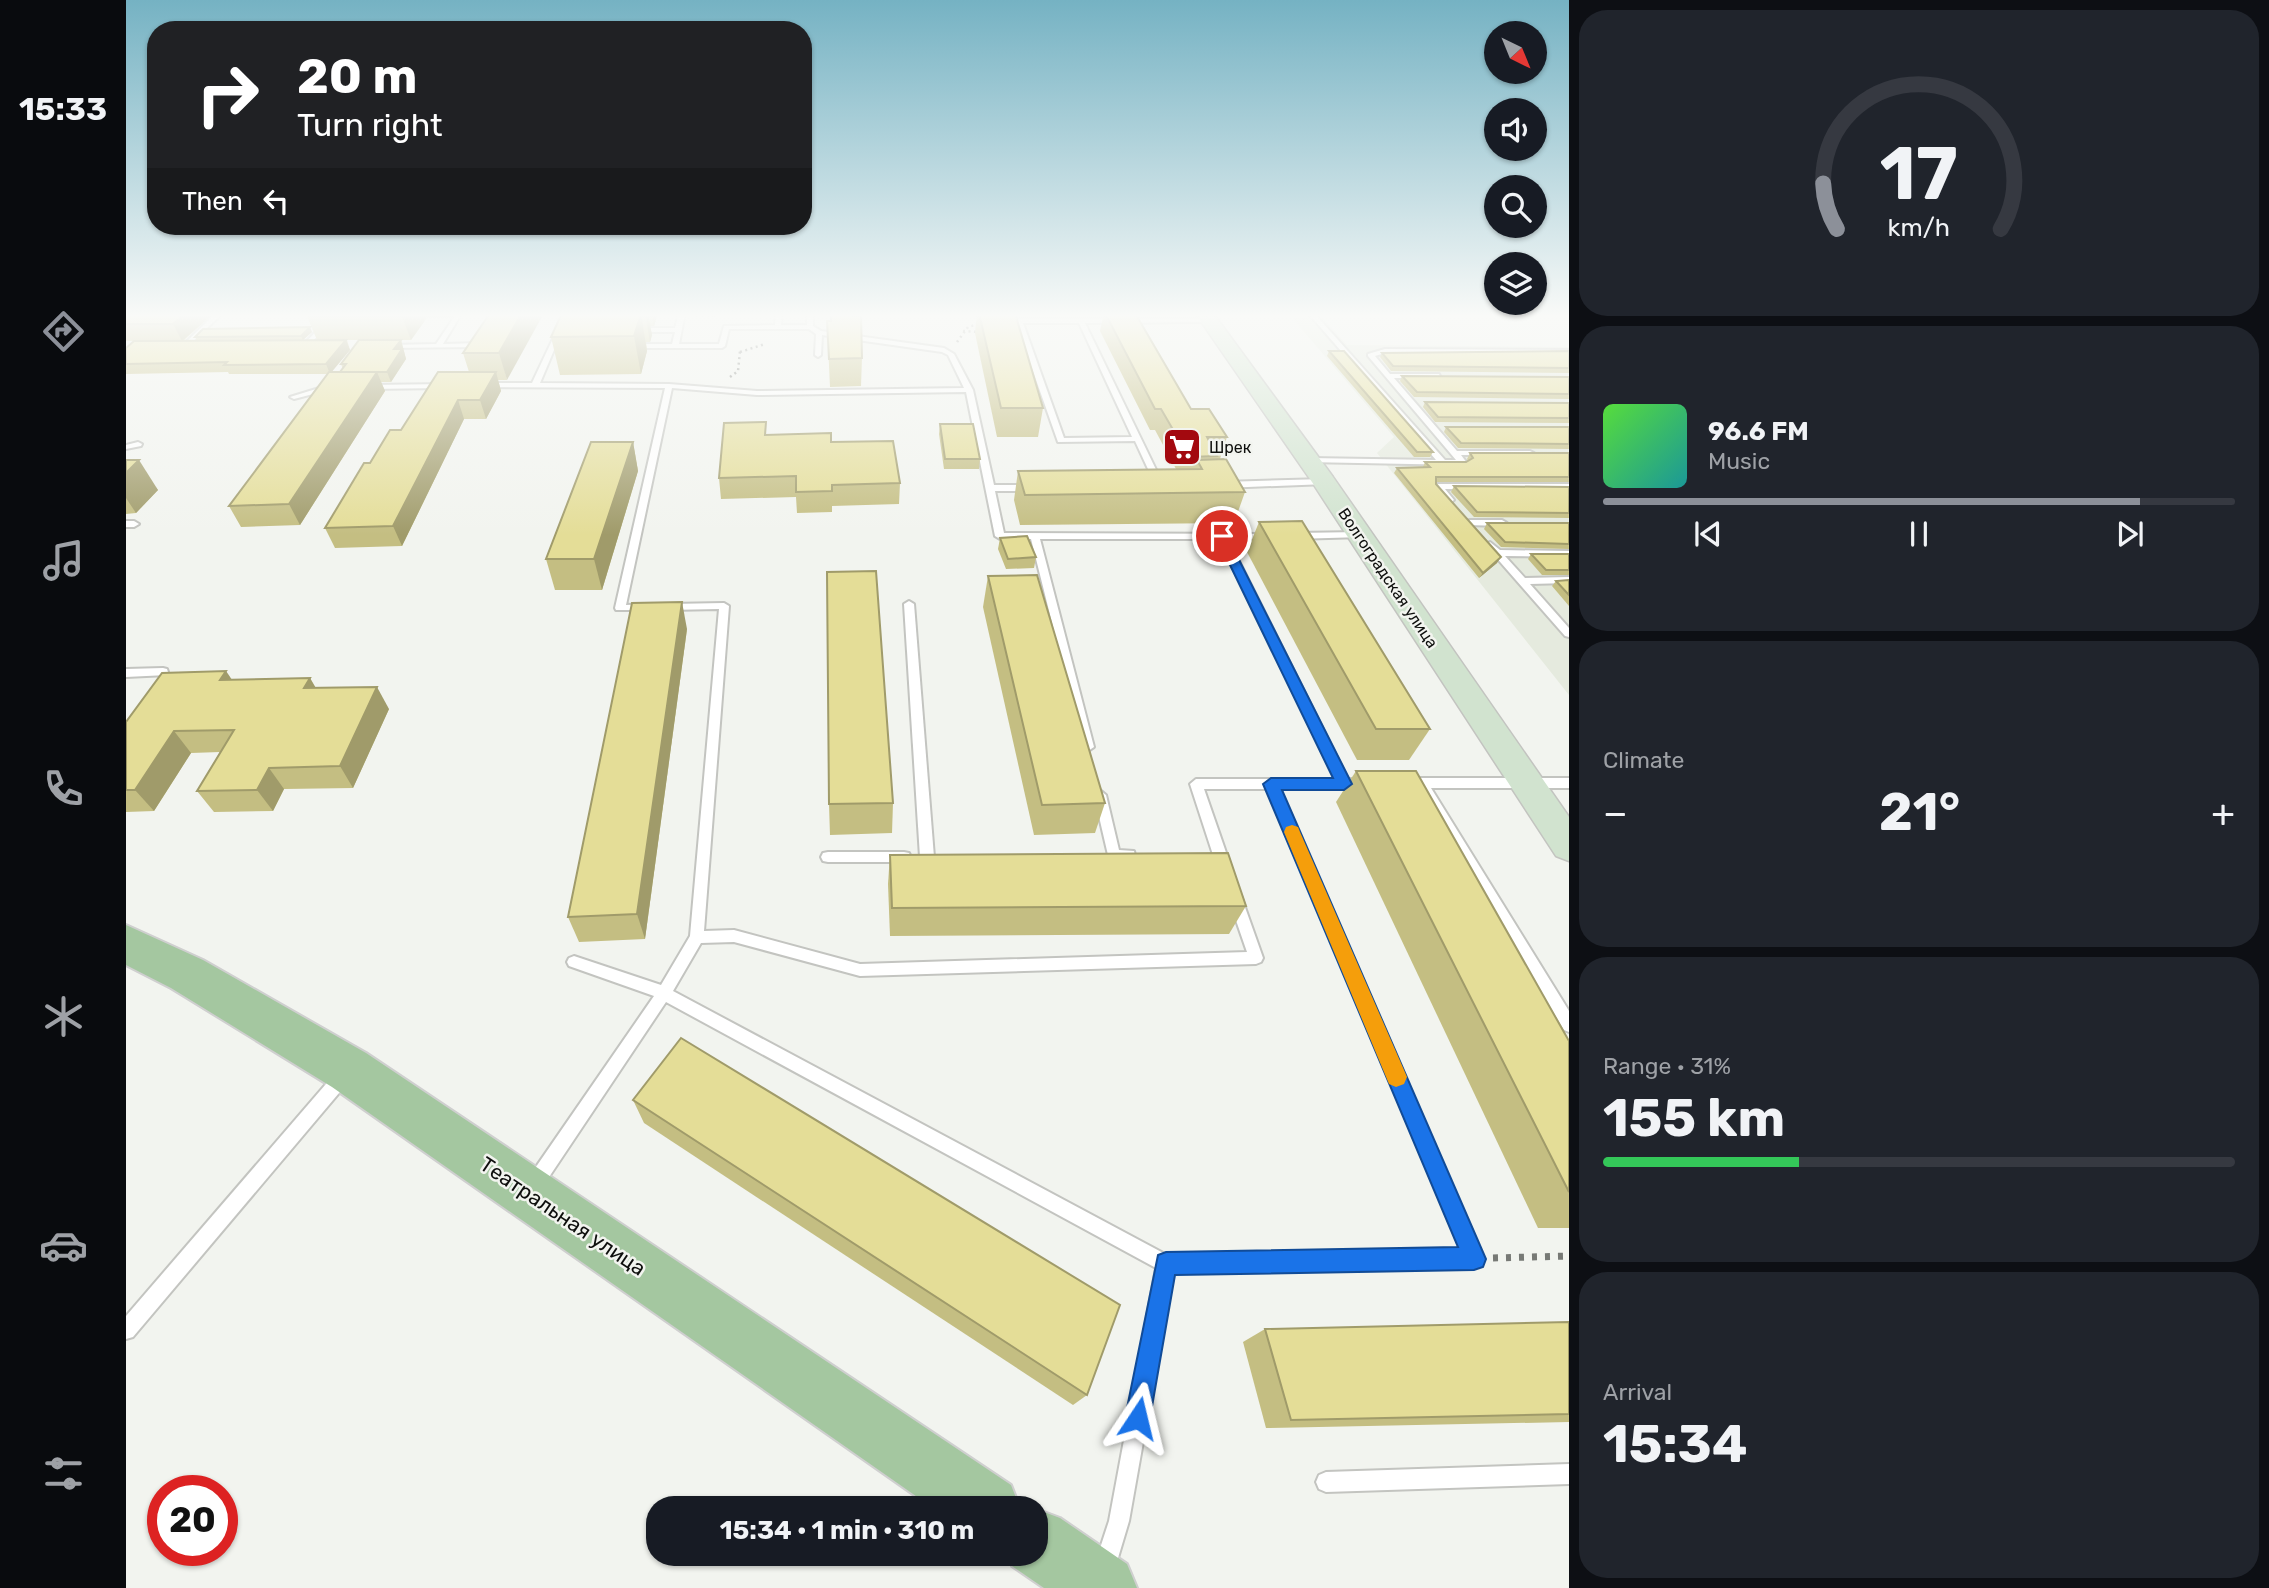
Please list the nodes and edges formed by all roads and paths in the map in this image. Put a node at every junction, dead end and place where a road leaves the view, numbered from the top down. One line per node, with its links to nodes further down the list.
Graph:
1 (327, 387): 13 (lane)
2 (669, 387): 58 (lane)
3 (685, 387): 11 (lane)
4 (716, 387): 11 (path)
5 (968, 387): 12 (lane)
6 (1042, 387): 18 (lane)
7 (1112, 387): 18 (lane)
8 (1257, 387): 24 (main road, Волгоградская улица)
9 (1376, 387): 23 (lane)
10 (1397, 387): 14 (lane)
11 (713, 389): 12 (lane)
12 (969, 390): 30 (lane)
13 (294, 397)
14 (1410, 402): 15 (lane); 16 (lane)
15 (1424, 402)
16 (1432, 427): 17 (lane); 21 (lane)
17 (1446, 427)
18 (1137, 439): 27 (lane)
19 (138, 444): 20 (lane)
20 (126, 447)
21 (1454, 453): 22 (lane); 23 (lane)
22 (1544, 453)
23 (1443, 463): 24 (lane)
24 (1317, 471): 25 (lane); 38 (main road, Волгоградская улица)
25 (1214, 485)
26 (1145, 486): 27 (lane)
27 (1159, 486): 28 (lane)
28 (1173, 486)
29 (1569, 487): 32 (lane)
30 (992, 488): 31 (lane); 36 (lane)
31 (1034, 488)
32 (1454, 505)
33 (1462, 514): 34 (lane)
34 (1470, 523): 35 (lane); 39 (lane)
35 (1507, 523)
36 (1035, 536): 37 (lane); 48 (lane)
37 (1222, 536): 38 (lane); 53 (lane)
38 (1360, 536): 50 (main road, Волгоградская улица)
39 (1497, 553): 40 (lane); 42 (lane)
40 (1569, 554)
41 (1569, 580): 42 (lane)
42 (1521, 581): 44 (lane)
43 (909, 604): 57 (lane)
44 (1564, 623): 45 (lane)
45 (1569, 634)
46 (163, 672): 47 (lane)
47 (126, 673)
48 (1091, 762)
49 (1422, 783): 50 (lane); 53 (lane); 62 (lane)
50 (1526, 783): 51 (lane); 55 (main road, Волгоградская улица)
51 (1569, 783)
52 (1271, 784): 53 (lane); 58 (lane); 66 (lane)
53 (1344, 784)
54 (1098, 789): 56 (lane)
55 (1569, 846)
56 (1141, 855)
57 (828, 857)
58 (697, 937): 61 (lane)
59 (126, 944): 63 (main road, Театральная улица)
60 (574, 962): 61 (lane)
61 (664, 993): 64 (lane); 67 (lane)
62 (1569, 1025)
63 (349, 1070): 64 (main road, Театральная улица); 68 (lane)
64 (529, 1192): 71 (main road, Театральная улица)
65 (1569, 1256): 66 (path)
66 (1474, 1259): 67 (lane)
67 (1166, 1264): 73 (lane)
68 (126, 1330)
69 (1569, 1474): 70 (lane)
70 (1326, 1482)
71 (971, 1496)
72 (1048, 1550): 73 (main road)
73 (1100, 1587)

